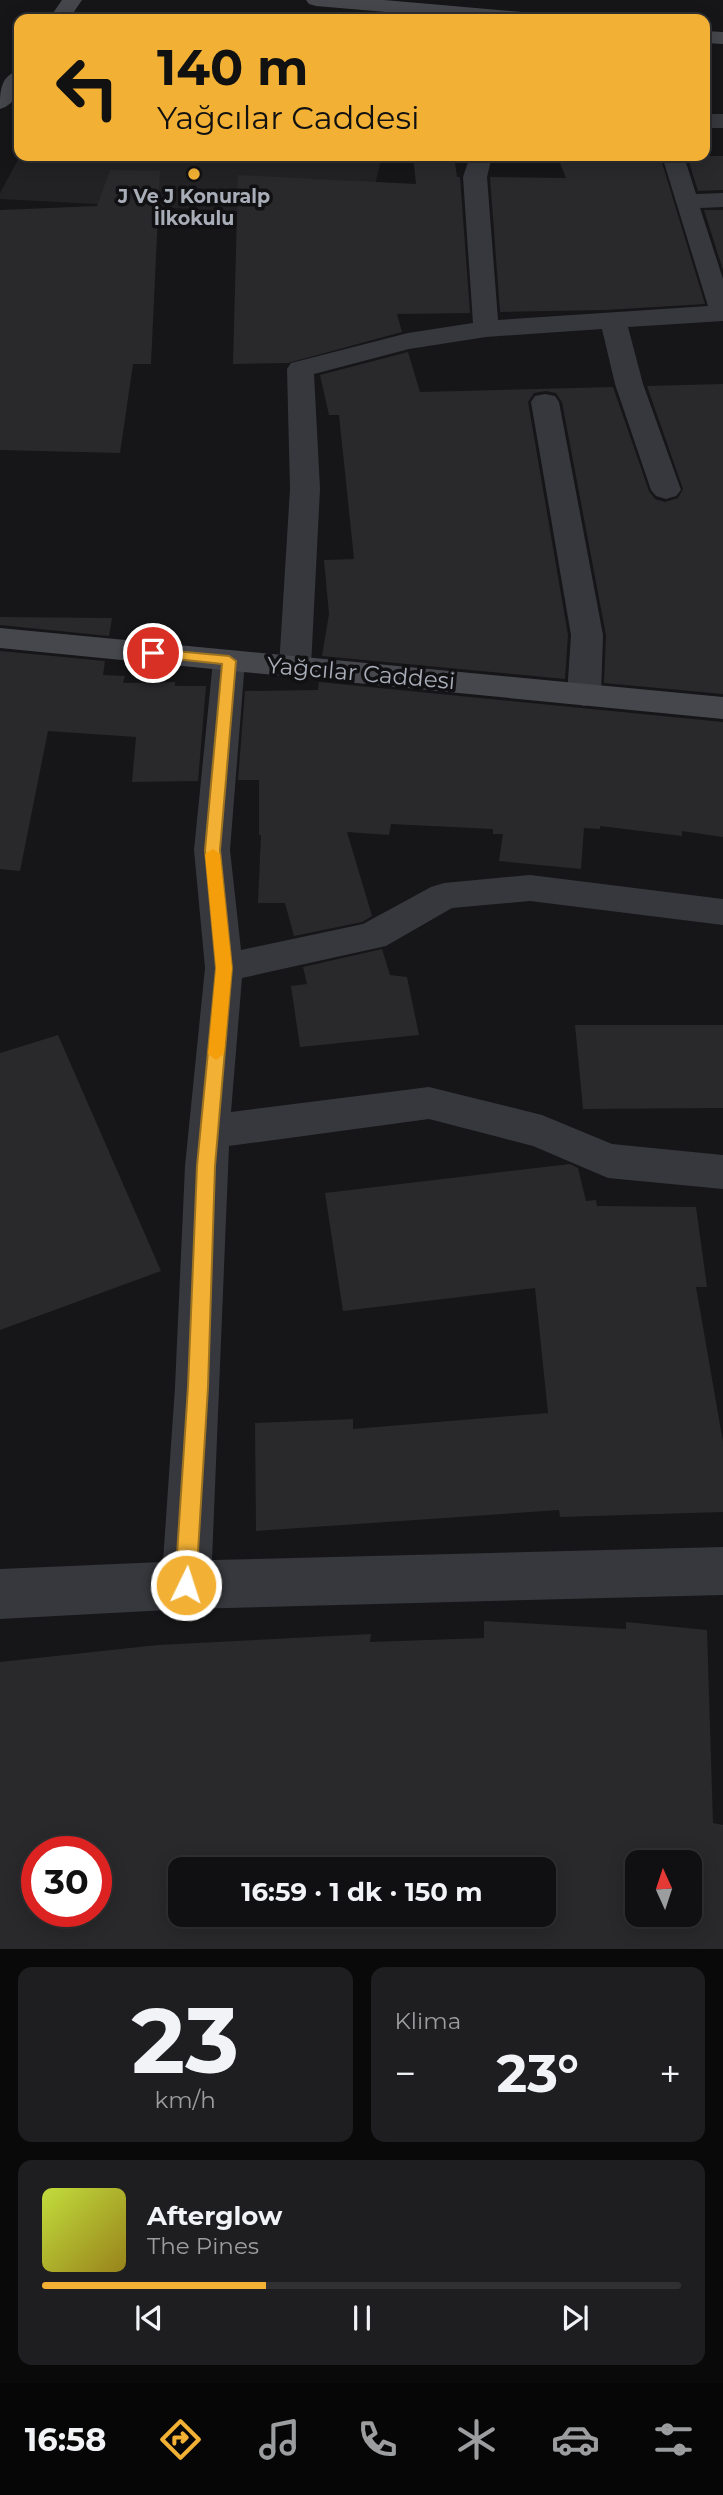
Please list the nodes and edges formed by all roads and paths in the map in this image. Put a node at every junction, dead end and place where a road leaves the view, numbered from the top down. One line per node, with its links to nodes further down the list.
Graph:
1 (316, 0): 2 (main road)
2 (427, 4): 3 (main road)
3 (498, 14)
4 (14, 84): 5 (main road)
5 (0, 102)
6 (480, 161): 12 (street)
7 (674, 161): 9 (street)
8 (723, 200): 9 (street)
9 (686, 201): 10 (street)
10 (723, 313): 11 (street)
11 (613, 320): 12 (street); 14 (street)
12 (486, 329): 17 (street)
13 (545, 402): 18 (street)
14 (666, 490)
15 (0, 639): 16 (main road, Yağcılar Caddesi)
16 (229, 661): 17 (main road, Yağcılar Caddesi); 21 (street)
17 (295, 667): 18 (main road, Yağcılar Caddesi)
18 (584, 695): 19 (main road, Yağcılar Caddesi)
19 (723, 708)
20 (723, 912): 21 (street)
21 (224, 968): 22 (street)
22 (209, 1132): 23 (street); 25 (street)
23 (723, 1171)
24 (723, 1571): 25 (street)
25 (186, 1585): 26 (street)
26 (0, 1594)

